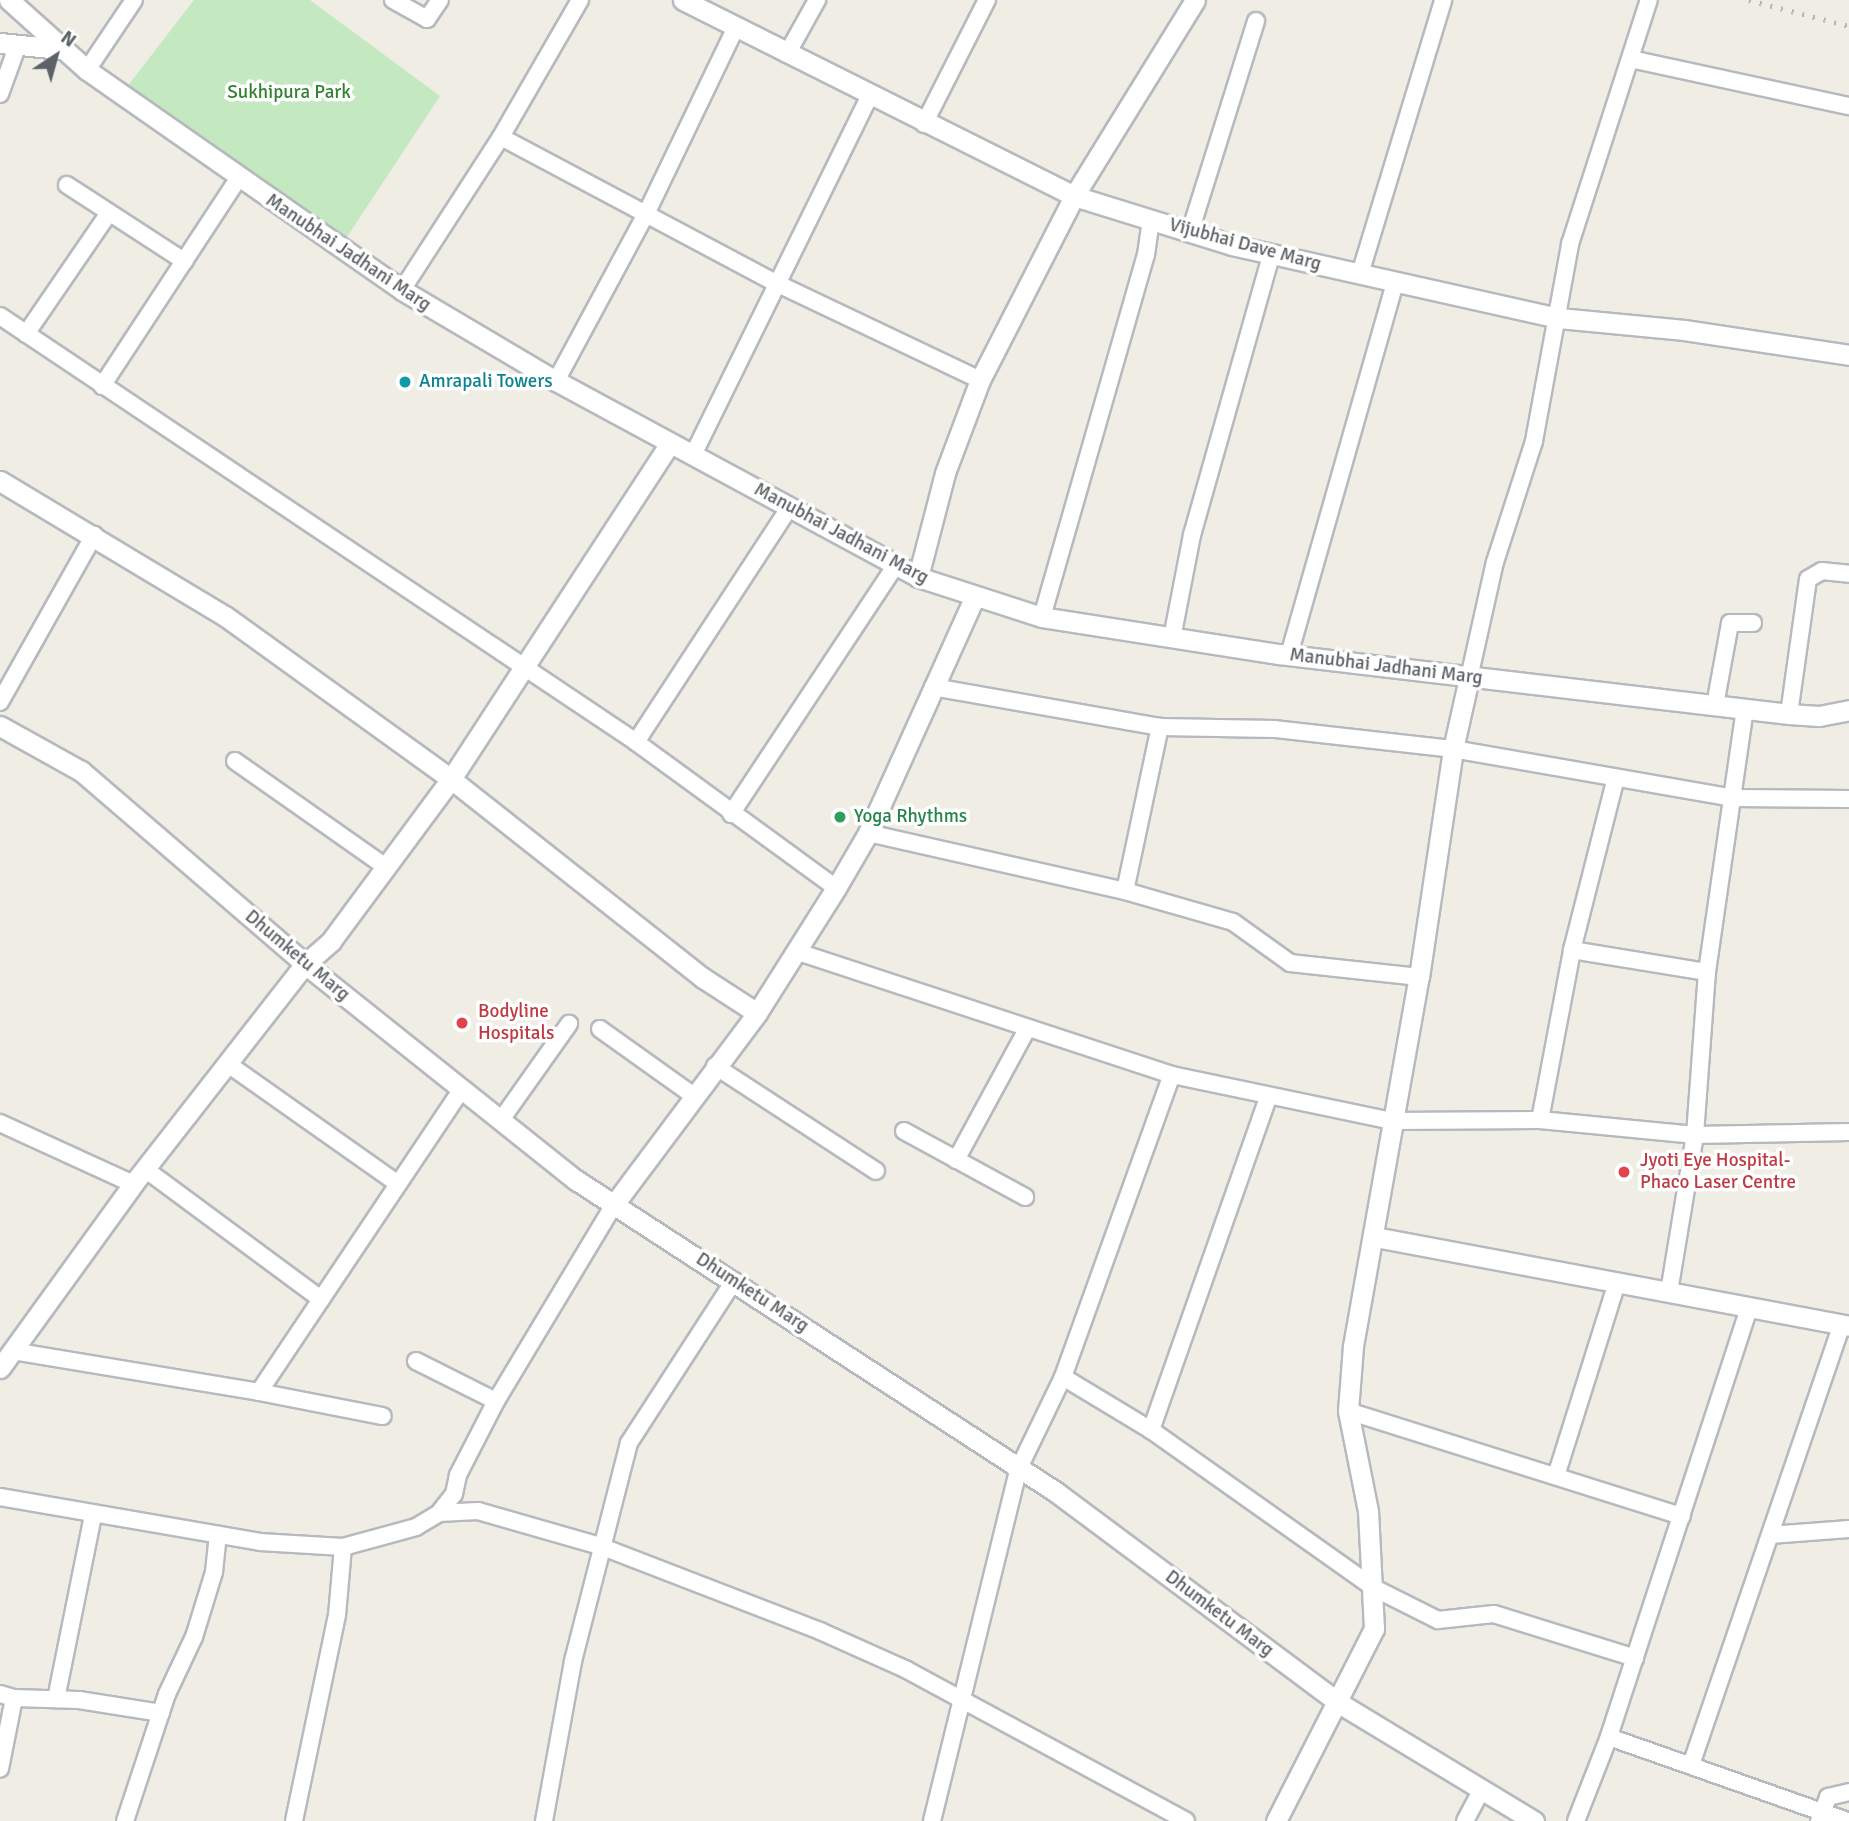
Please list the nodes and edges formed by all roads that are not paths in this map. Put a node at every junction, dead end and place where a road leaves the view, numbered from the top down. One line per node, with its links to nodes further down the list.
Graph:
1 (9, 0): 15 (street, Manubhai Jadhani Marg)
2 (134, 0): 18 (street)
3 (393, 0): 4 (street)
4 (440, 0)
5 (580, 0): 23 (street)
6 (683, 0): 13 (street, Vijubhai Dave Marg)
7 (817, 0): 16 (street)
8 (988, 0): 22 (street)
9 (1195, 0): 26 (street)
10 (1443, 0): 33 (street)
11 (1649, 0): 17 (street)
12 (1256, 21): 30 (street)
13 (736, 27): 16 (street, Vijubhai Dave Marg); 28 (street)
14 (8, 45): 15 (street); 19 (street)
15 (60, 49): 18 (street, Manubhai Jadhani Marg)
16 (787, 54): 20 (street, Vijubhai Dave Marg)
17 (1631, 59): 21 (street); 38 (street)
18 (87, 70): 24 (street, Manubhai Jadhani Marg)
19 (0, 94)
20 (869, 97): 22 (street, Vijubhai Dave Marg); 35 (street)
21 (1849, 106)
22 (924, 124): 26 (street, Vijubhai Dave Marg)
23 (500, 137): 28 (street); 36 (street)
24 (238, 179): 32 (street); 36 (street, Manubhai Jadhani Marg)
25 (67, 185): 27 (street)
26 (1074, 196): 29 (street, Vijubhai Dave Marg); 41 (street)
27 (109, 213): 32 (street); 39 (street)
28 (646, 214): 35 (street); 42 (street)
29 (1151, 221): 30 (street, Vijubhai Dave Marg); 53 (street)
30 (1190, 232): 31 (street, Vijubhai Dave Marg)
31 (1271, 255): 33 (street, Vijubhai Dave Marg); 55 (street)
32 (184, 261): 43 (street)
33 (1360, 274): 34 (street, Vijubhai Dave Marg)
34 (1395, 282): 38 (street, Vijubhai Dave Marg); 56 (street)
35 (778, 284): 41 (street); 45 (street)
36 (402, 290): 42 (street, Manubhai Jadhani Marg)
37 (0, 316): 39 (street)
38 (1559, 318): 40 (street, Vijubhai Dave Marg); 58 (street)
39 (26, 334): 43 (street)
40 (1849, 355)
41 (980, 380): 51 (street)
42 (556, 381): 44 (street, Manubhai Jadhani Marg)
43 (102, 386): 57 (street)
44 (670, 443): 45 (street, Manubhai Jadhani Marg); 57 (street)
45 (692, 455): 47 (street, Manubhai Jadhani Marg)
46 (0, 481): 48 (street)
47 (789, 508): 49 (street, Manubhai Jadhani Marg); 67 (street)
48 (94, 535): 60 (street); 71 (street)
49 (895, 566): 51 (street, Manubhai Jadhani Marg); 74 (street)
50 (1849, 574): 64 (street)
51 (918, 577): 52 (street, Manubhai Jadhani Marg)
52 (974, 598): 53 (street, Manubhai Jadhani Marg); 59 (street)
53 (1042, 617): 55 (street, Manubhai Jadhani Marg)
54 (1753, 623): 61 (street)
55 (1171, 638): 56 (street, Manubhai Jadhani Marg)
56 (1289, 655): 58 (street, Manubhai Jadhani Marg)
57 (522, 667): 67 (street); 71 (street)
58 (1469, 678): 61 (street, Manubhai Jadhani Marg); 68 (street)
59 (933, 687): 66 (street); 75 (street)
60 (0, 702)
61 (1716, 705): 62 (street, Manubhai Jadhani Marg)
62 (1745, 709): 64 (street, Manubhai Jadhani Marg); 72 (street)
63 (1849, 710): 64 (street, Manubhai Jadhani Marg)
64 (1789, 714)
65 (0, 726): 81 (street, Dhumketu Marg)
66 (1160, 727): 68 (street); 78 (street)
67 (636, 742): 74 (street)
68 (1453, 749): 70 (street); 83 (street)
69 (235, 761): 76 (street)
70 (1616, 778): 72 (street); 79 (street)
71 (451, 779): 76 (street); 84 (street)
72 (1734, 798): 73 (street); 82 (street)
73 (1849, 799)
74 (731, 814): 77 (street)
75 (868, 833): 77 (street); 78 (street)
76 (386, 867): 81 (street)
77 (836, 888): 80 (street)
78 (1125, 891): 83 (street)
79 (1572, 950): 82 (street); 95 (street)
80 (798, 952): 84 (street); 87 (street)
81 (305, 964): 88 (street); 91 (street, Dhumketu Marg)
82 (1707, 972): 100 (street)
83 (1419, 977): 96 (street)
84 (757, 1013): 89 (street)
85 (569, 1024): 94 (street)
86 (600, 1029): 92 (street)
87 (1027, 1029): 90 (street); 101 (street)
88 (228, 1064): 103 (street); 104 (street)
89 (715, 1066): 92 (street); 102 (street)
90 (1172, 1075): 93 (street); 117 (street)
91 (462, 1089): 94 (street, Dhumketu Marg); 104 (street)
92 (694, 1096): 106 (street)
93 (1268, 1097): 96 (street); 122 (street)
94 (501, 1120): 106 (street, Dhumketu Marg)
95 (1540, 1120): 96 (street); 100 (street)
96 (1392, 1121): 107 (street)
97 (0, 1123): 103 (street)
98 (904, 1131): 101 (street)
99 (1849, 1132): 100 (street)
100 (1695, 1135): 110 (street)
101 (956, 1160): 105 (street)
102 (876, 1171)
103 (139, 1176): 111 (street); 114 (street)
104 (398, 1184): 111 (street)
105 (1025, 1197)
106 (615, 1203): 108 (street, Dhumketu Marg); 119 (street)
107 (1375, 1237): 109 (street); 120 (street)
108 (734, 1281): 123 (street, Dhumketu Marg); 132 (street)
109 (1617, 1282): 110 (street); 124 (street)
110 (1669, 1292): 112 (street)
111 (321, 1299): 118 (street)
112 (1749, 1308): 113 (street); 128 (street)
113 (1845, 1325): 130 (street)
114 (12, 1351): 116 (street); 118 (street)
115 (416, 1361): 119 (street)
116 (0, 1368)
117 (1063, 1377): 122 (street); 123 (street)
118 (259, 1392): 121 (street)
119 (496, 1401): 126 (street)
120 (1348, 1411): 124 (street); 134 (street)
121 (383, 1416)
122 (1152, 1430): 134 (street)
123 (1019, 1468): 137 (street); 139 (street, Dhumketu Marg)
124 (1556, 1476): 128 (street)
125 (0, 1497): 127 (street)
126 (439, 1513): 132 (street); 133 (street)
127 (93, 1515): 131 (street); 138 (street)
128 (1682, 1516): 135 (street)
129 (1849, 1529): 130 (street)
130 (1770, 1535): 142 (street)
131 (218, 1536): 133 (street); 140 (street)
132 (600, 1546): 137 (street); 149 (street)
133 (343, 1547): 148 (street)
134 (1374, 1588): 135 (street); 139 (street)
135 (1635, 1658): 141 (street)
136 (7, 1696): 138 (street); 143 (street)
137 (964, 1698): 150 (street); 151 (street)
138 (56, 1699): 140 (street)
139 (1339, 1703): 144 (street, Dhumketu Marg); 152 (street)
140 (162, 1713): 147 (street)
141 (1609, 1737): 142 (street); 155 (street)
142 (1691, 1765): 146 (street)
143 (0, 1769)
144 (1482, 1789): 153 (street); 154 (street, Dhumketu Marg)
145 (1849, 1792): 146 (street)
146 (1821, 1816): 156 (street)
147 (125, 1821)
148 (294, 1821)
149 (544, 1821)
150 (932, 1821)
151 (1186, 1821)
152 (1276, 1821)
153 (1465, 1821)
154 (1534, 1821)
155 (1576, 1821)
156 (1848, 1821)

